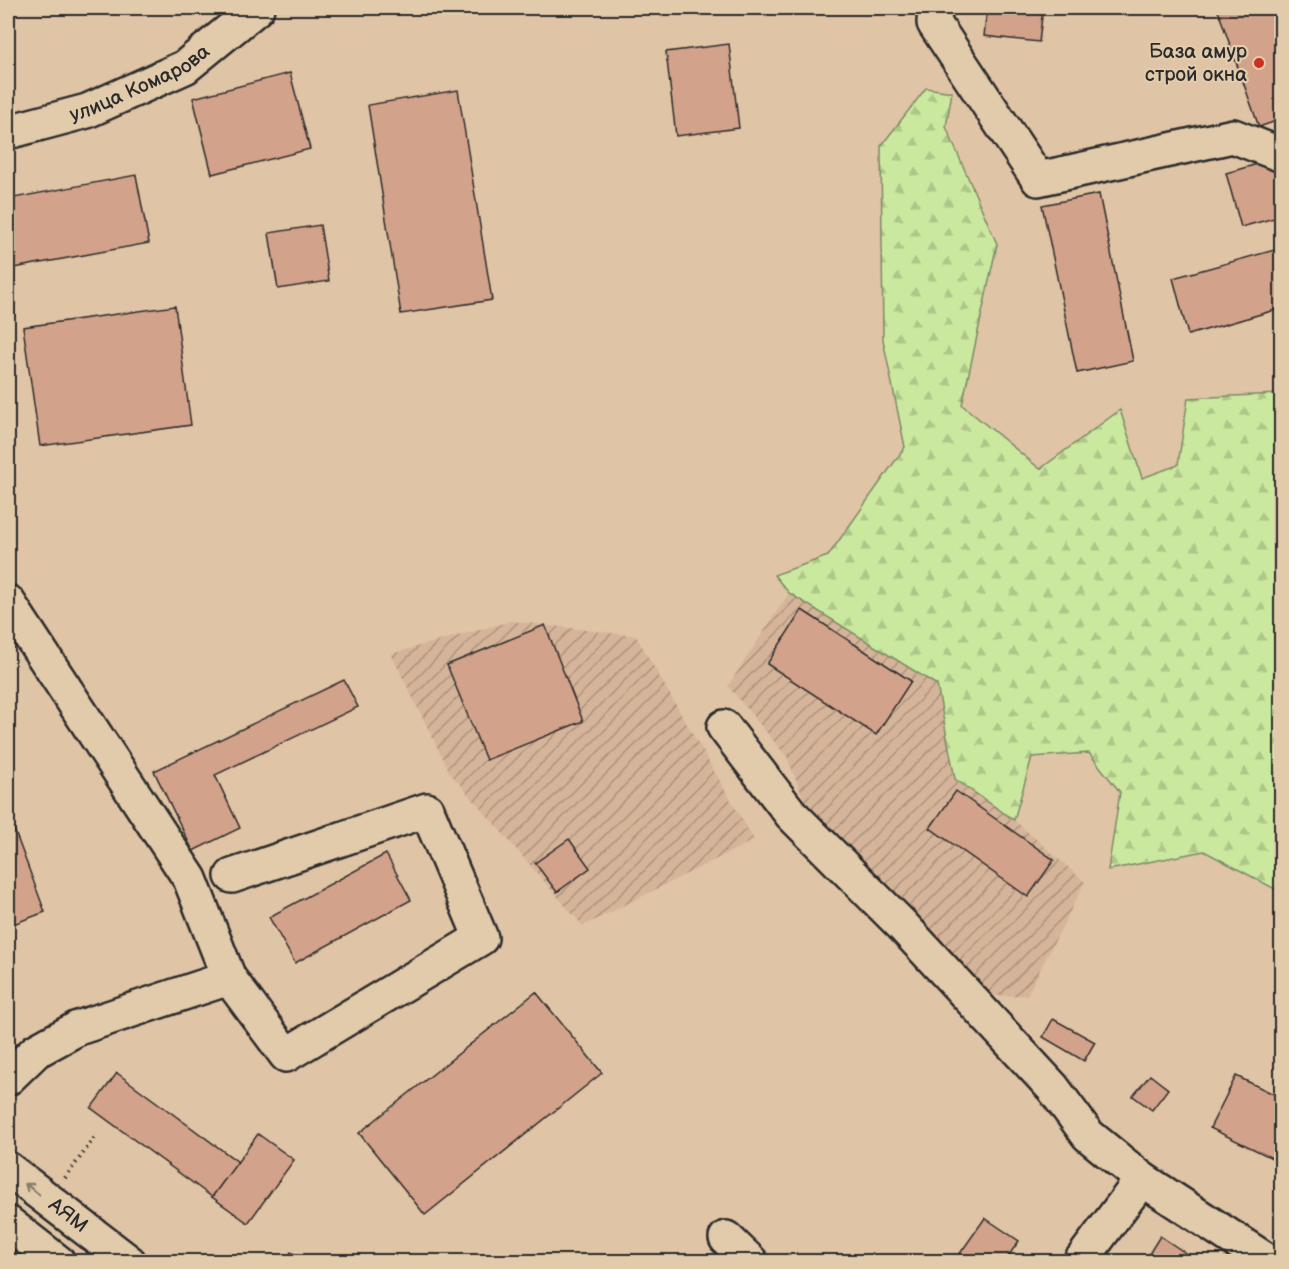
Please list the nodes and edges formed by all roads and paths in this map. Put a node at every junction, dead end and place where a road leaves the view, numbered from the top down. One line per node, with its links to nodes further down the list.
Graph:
1 (257, 8): 3 (main road, улица Комарова)
2 (935, 8): 4 (main road)
3 (8, 132)
4 (1281, 154)
5 (8, 602): 8 (main road)
6 (724, 728): 11 (main road)
7 (232, 876): 8 (main road)
8 (229, 978): 9 (main road)
9 (8, 1078)
10 (8, 1169): 15 (main road, АЯМ, one-way to 10)
11 (1142, 1179): 17 (main road); 18 (main road)
12 (8, 1223): 14 (main road)
13 (726, 1238): 16 (main road)
14 (58, 1262)
15 (129, 1262)
16 (752, 1262)
17 (1080, 1262)
18 (1269, 1262)

